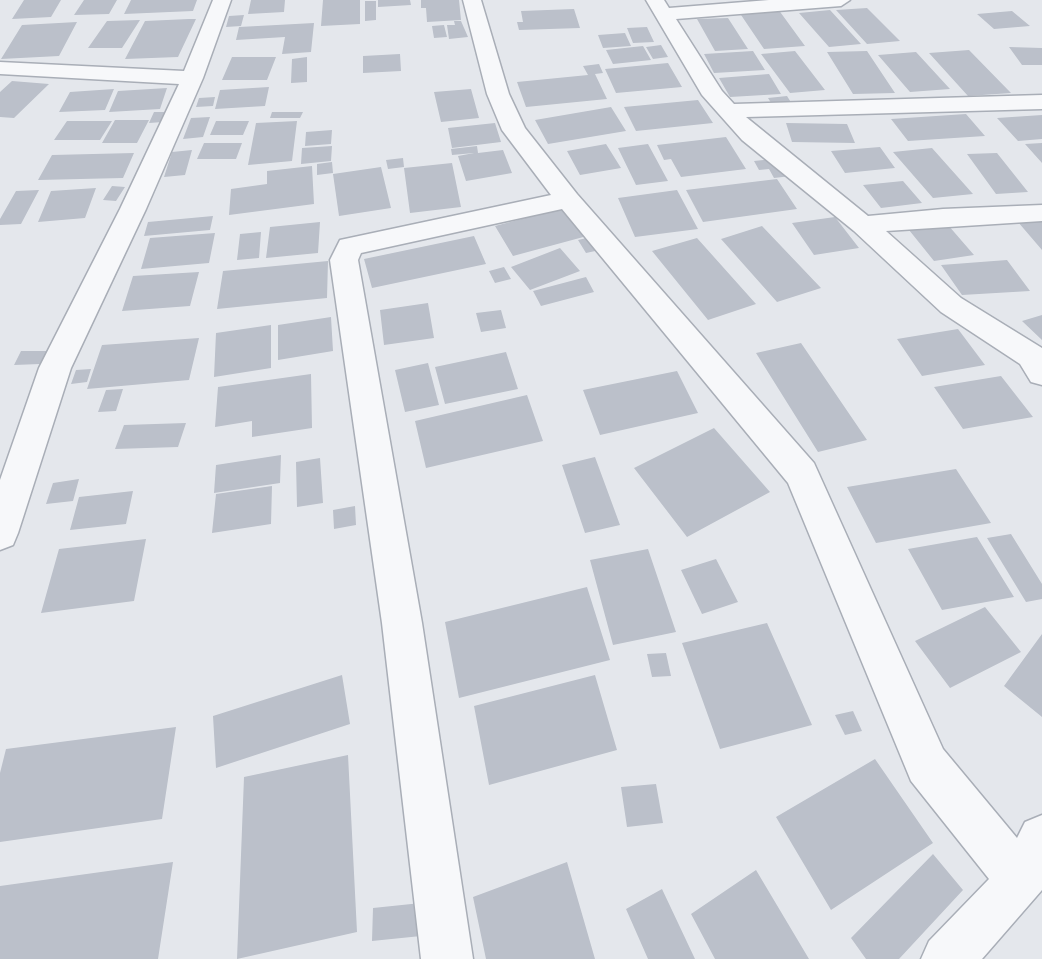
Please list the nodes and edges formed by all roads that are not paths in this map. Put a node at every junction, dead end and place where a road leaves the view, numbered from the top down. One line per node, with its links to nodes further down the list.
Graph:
1 (222, 0): 6 (street)
2 (472, 0): 9 (street)
3 (841, 0): 4 (street)
4 (659, 7): 8 (street)
5 (0, 68): 6 (street)
6 (191, 78): 13 (street)
7 (1042, 102): 8 (street)
8 (731, 111): 11 (street)
9 (568, 200): 14 (street); 15 (street)
10 (1042, 213): 11 (street)
11 (863, 225): 12 (street)
12 (1042, 373)
13 (0, 533)
14 (1031, 860): 16 (street)
15 (447, 959)
16 (947, 959)

